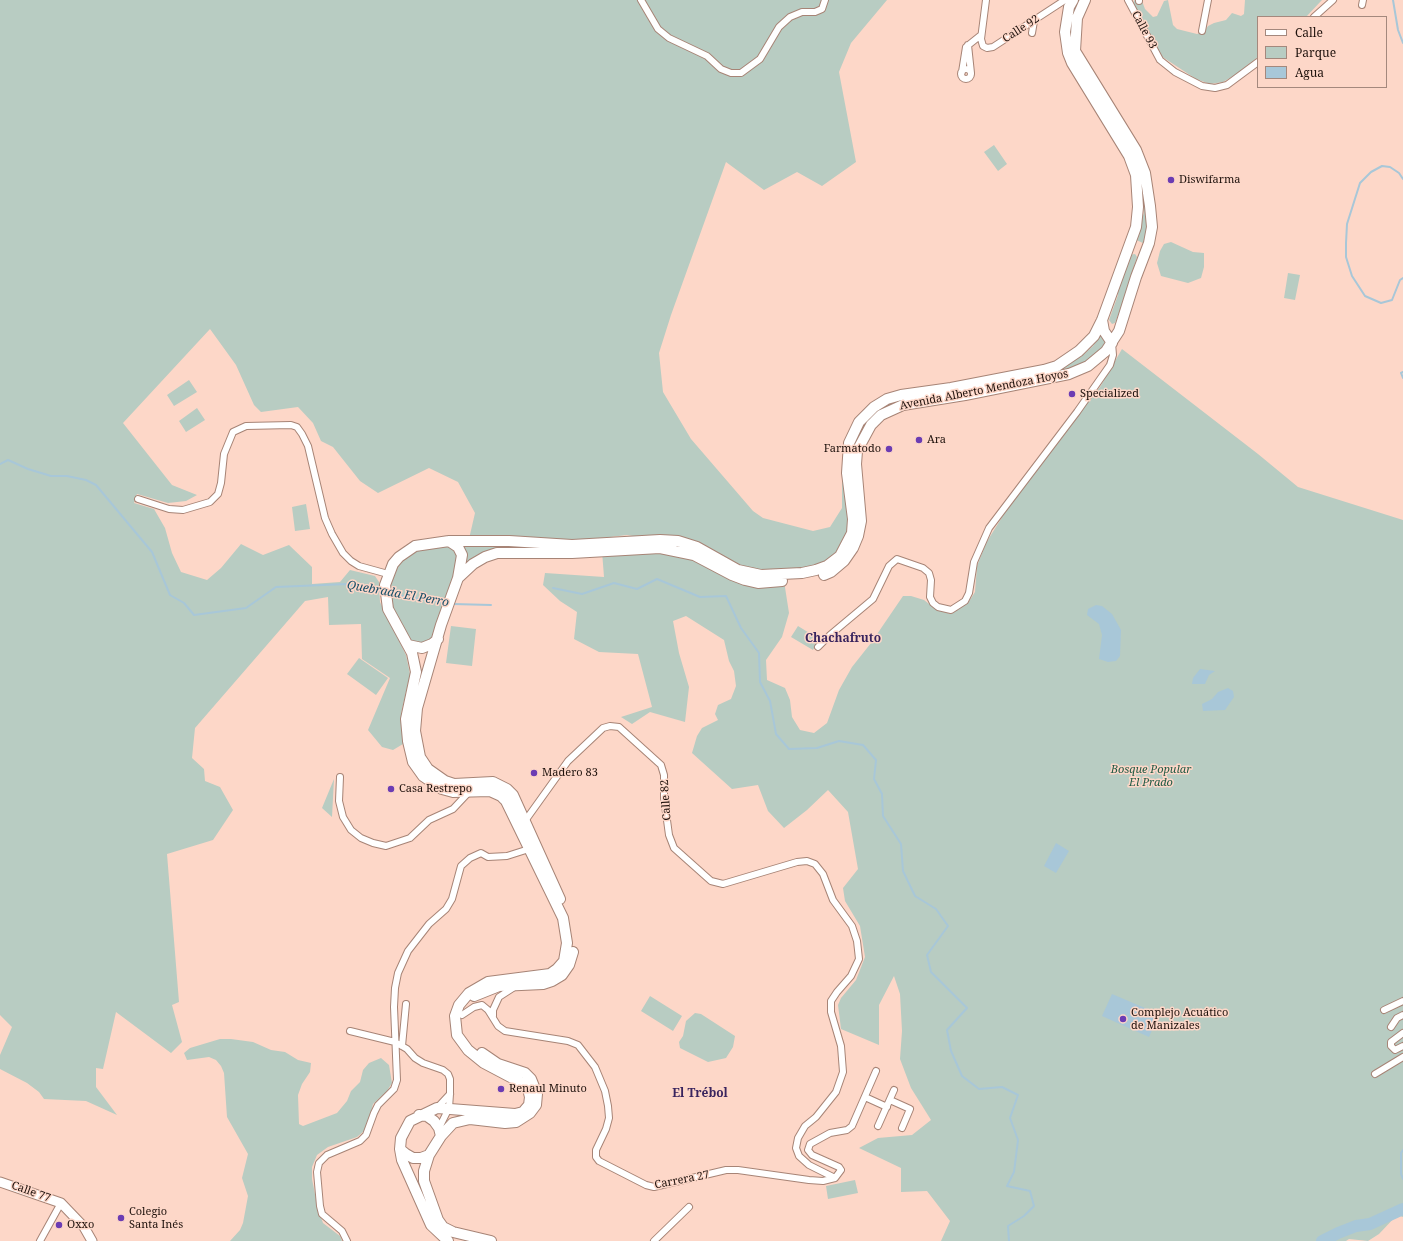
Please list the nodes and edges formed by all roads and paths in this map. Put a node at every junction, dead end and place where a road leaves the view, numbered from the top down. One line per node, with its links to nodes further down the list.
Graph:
1 (641, 0): 2 (street)
2 (825, 0)
3 (986, 0): 13 (street)
4 (1085, 0): 17 (main road, Avenida Alberto Mendoza Hoyos)
5 (1128, 0): 15 (street, Calle 93)
6 (1208, 0): 11 (street)
7 (1333, 0): 9 (street)
8 (1068, 2): 10 (street, Calle 92); 16 (main road, Avenida Alberto Mendoza Hoyos)
9 (1315, 16)
10 (1034, 21): 12 (street); 13 (street, Calle 92)
11 (1202, 31)
12 (1032, 33)
13 (981, 37): 14 (street)
14 (968, 45): 14 (street)
15 (1257, 63)
16 (1127, 251): 17 (main road); 18 (main road, Avenida Alberto Mendoza Hoyos)
17 (1142, 260): 19 (main road, Avenida Alberto Mendoza Hoyos)
18 (1102, 320): 19 (main road); 21 (main road, Avenida Alberto Mendoza Hoyos)
19 (1112, 343): 23 (main road, Avenida Alberto Mendoza Hoyos); 26 (street)
20 (138, 499): 22 (street)
21 (449, 541): 22 (main road, Avenida Alberto Mendoza Hoyos); 23 (main road)
22 (388, 574): 25 (main road, Avenida Alberto Mendoza Hoyos)
23 (458, 578): 24 (main road, Avenida Alberto Mendoza Hoyos)
24 (438, 639): 25 (main road); 29 (main road, Avenida Alberto Mendoza Hoyos)
25 (408, 645): 28 (main road, Avenida Alberto Mendoza Hoyos)
26 (818, 647)
27 (340, 777): 28 (street)
28 (469, 792): 30 (main road, Avenida Alberto Mendoza Hoyos)
29 (525, 821): 31 (main road, Avenida Alberto Mendoza Hoyos); 61 (street, Calle 82)
30 (529, 849): 41 (street); 53 (main road, Avenida Alberto Mendoza Hoyos)
31 (519, 984): 35 (main road, Avenida Alberto Mendoza Hoyos); 37 (street)
32 (1403, 1001): 34 (street)
33 (406, 1004): 42 (street)
34 (1384, 1010)
35 (462, 1015): 37 (street, Carrera 27); 57 (main road)
36 (1403, 1015): 38 (street)
37 (494, 1020): 60 (street, Carrera 27)
38 (1391, 1027)
39 (350, 1031): 41 (street)
40 (1403, 1033): 43 (street)
41 (395, 1042): 42 (street); 68 (street)
42 (402, 1046): 48 (street)
43 (1403, 1046)
44 (1403, 1057): 46 (street)
45 (876, 1071): 49 (street)
46 (1375, 1074)
47 (894, 1090): 50 (street)
48 (450, 1094): 52 (street); 53 (street)
49 (865, 1097): 51 (street); 61 (street)
50 (890, 1100): 51 (street); 56 (street)
51 (887, 1107): 55 (street)
52 (437, 1108): 53 (main road, Avenida Alberto Mendoza Hoyos); 54 (main road, Avenida Alberto Mendoza Hoyos)
53 (449, 1108): 57 (street)
54 (419, 1115): 57 (main road); 58 (main road, Avenida Alberto Mendoza Hoyos)
55 (878, 1126)
56 (902, 1128)
57 (440, 1132): 59 (main road)
58 (400, 1149): 59 (main road); 69 (main road, Avenida Alberto Mendoza Hoyos)
59 (429, 1155): 70 (main road)
60 (709, 1175): 61 (street, Carrera 27); 62 (street)
61 (835, 1178)
62 (719, 1179)
63 (0, 1182): 64 (main road, Calle 77)
64 (61, 1203): 66 (street); 67 (main road)
65 (689, 1207): 71 (street)
66 (40, 1241)
67 (92, 1241)
68 (346, 1241)
69 (448, 1241)
70 (491, 1241)
71 (654, 1241)

